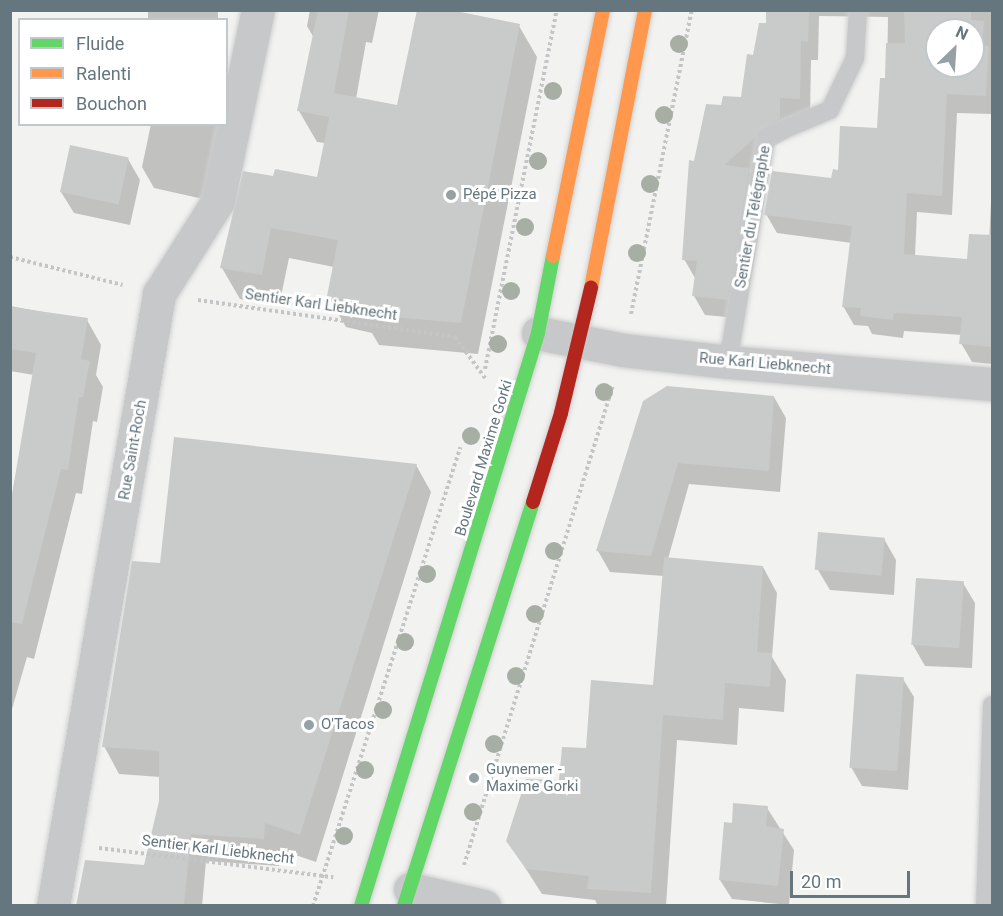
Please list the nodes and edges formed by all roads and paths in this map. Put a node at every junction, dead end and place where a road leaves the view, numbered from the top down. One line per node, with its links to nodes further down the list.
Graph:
1 (258, 10): 7 (street, Rue Saint-Roch)
2 (557, 10): 11 (path)
3 (603, 10): 8 (main road, Boulevard Maxime Gorki)
4 (645, 10): 9 (main road)
5 (858, 10): 10 (lane, Sentier du Télégraphe)
6 (10, 257): 7 (path, Sentier Karl Liebknecht)
7 (159, 294): 11 (path, Sentier Karl Liebknecht); 19 (street, Rue Saint-Roch)
8 (538, 333): 9 (street, Rue Karl Liebknecht); 14 (main road, Boulevard Maxime Gorki)
9 (580, 342): 10 (street, Rue Karl Liebknecht); 15 (main road)
10 (728, 362): 12 (street, Rue Karl Liebknecht)
11 (483, 377): 13 (path); 14 (path, Sentier Karl Liebknecht)
12 (993, 384)
13 (479, 388)
14 (519, 399): 21 (main road, Boulevard Maxime Gorki)
15 (561, 413): 16 (path); 22 (main road)
16 (602, 423)
17 (461, 445): 20 (path)
18 (993, 705): 27 (lane)
19 (66, 844): 20 (path, Sentier Karl Liebknecht); 23 (street, Rue Saint-Roch)
20 (323, 875): 21 (path, Sentier Karl Liebknecht); 24 (path)
21 (368, 882): 25 (main road, Boulevard Maxime Gorki)
22 (407, 897): 26 (street)
23 (53, 906)
24 (314, 906)
25 (361, 906)
26 (484, 906)
27 (985, 906)

